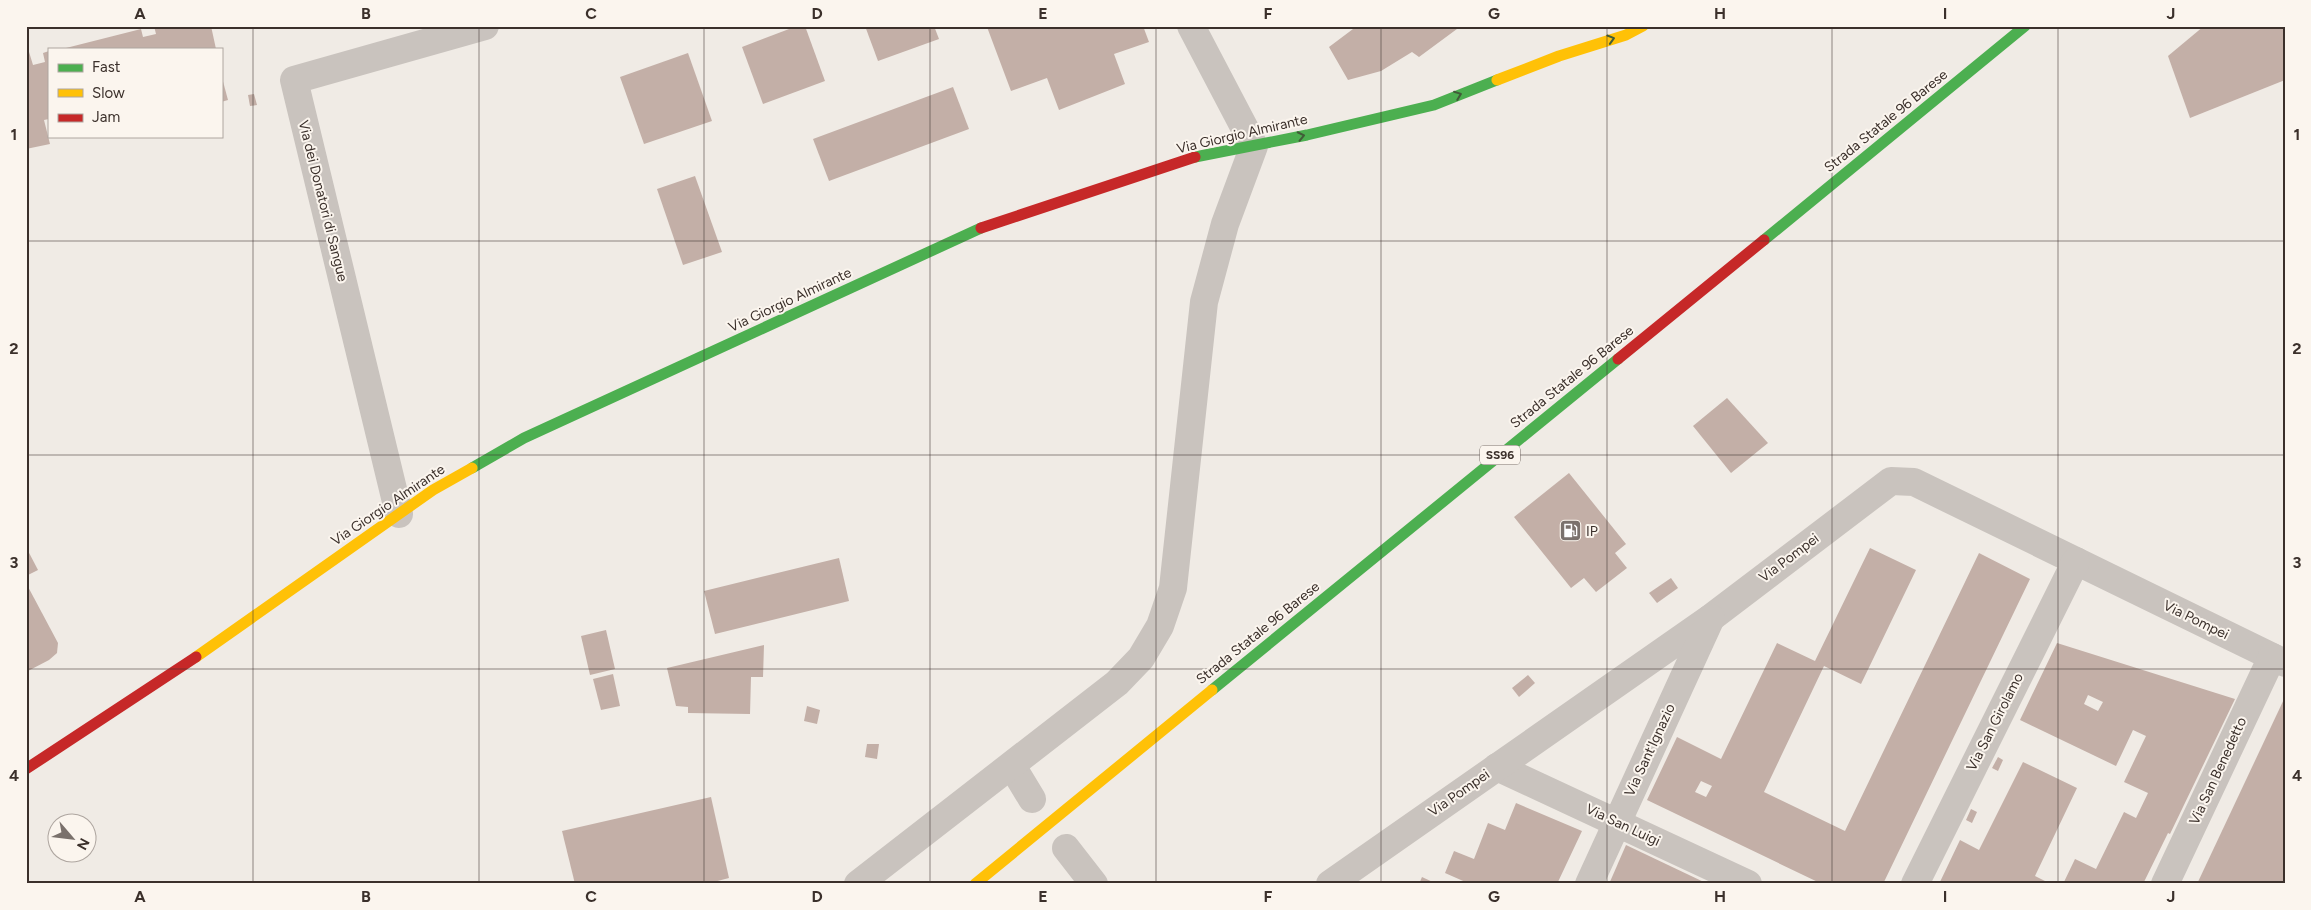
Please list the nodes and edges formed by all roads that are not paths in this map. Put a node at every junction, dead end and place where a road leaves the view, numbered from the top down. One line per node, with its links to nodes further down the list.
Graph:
1 (484, 26): 6 (street, Via dei Donatori di Sangue)
2 (1190, 26): 5 (street)
3 (1643, 26): 5 (street, Via Giorgio Almirante, one-way to 3)
4 (2025, 26): 17 (street, Strada Statale 96 Barese / SS96)
5 (1254, 146): 6 (street, Via Giorgio Almirante); 10 (street)
6 (398, 514): 12 (street, Via Giorgio Almirante)
7 (2076, 561): 8 (street, Via Pompei); 9 (street, Via Pompei); 22 (street, Via San Girolamo)
8 (1712, 616): 11 (street, Via Pompei); 14 (street, Via Sant'Ignazio)
9 (2278, 660): 23 (street, Via San Benedetto)
10 (1012, 766): 13 (street); 16 (street)
11 (1497, 767): 14 (street, Via San Luigi); 19 (street, Via Pompei)
12 (26, 769)
13 (1032, 799)
14 (1618, 822): 20 (street, Via Sant'Ignazio); 21 (street, Via San Luigi)
15 (1066, 848): 18 (street)
16 (858, 884)
17 (975, 884)
18 (1094, 884)
19 (1330, 884)
20 (1589, 884)
21 (1748, 884)
22 (1915, 884)
23 (2165, 884)

